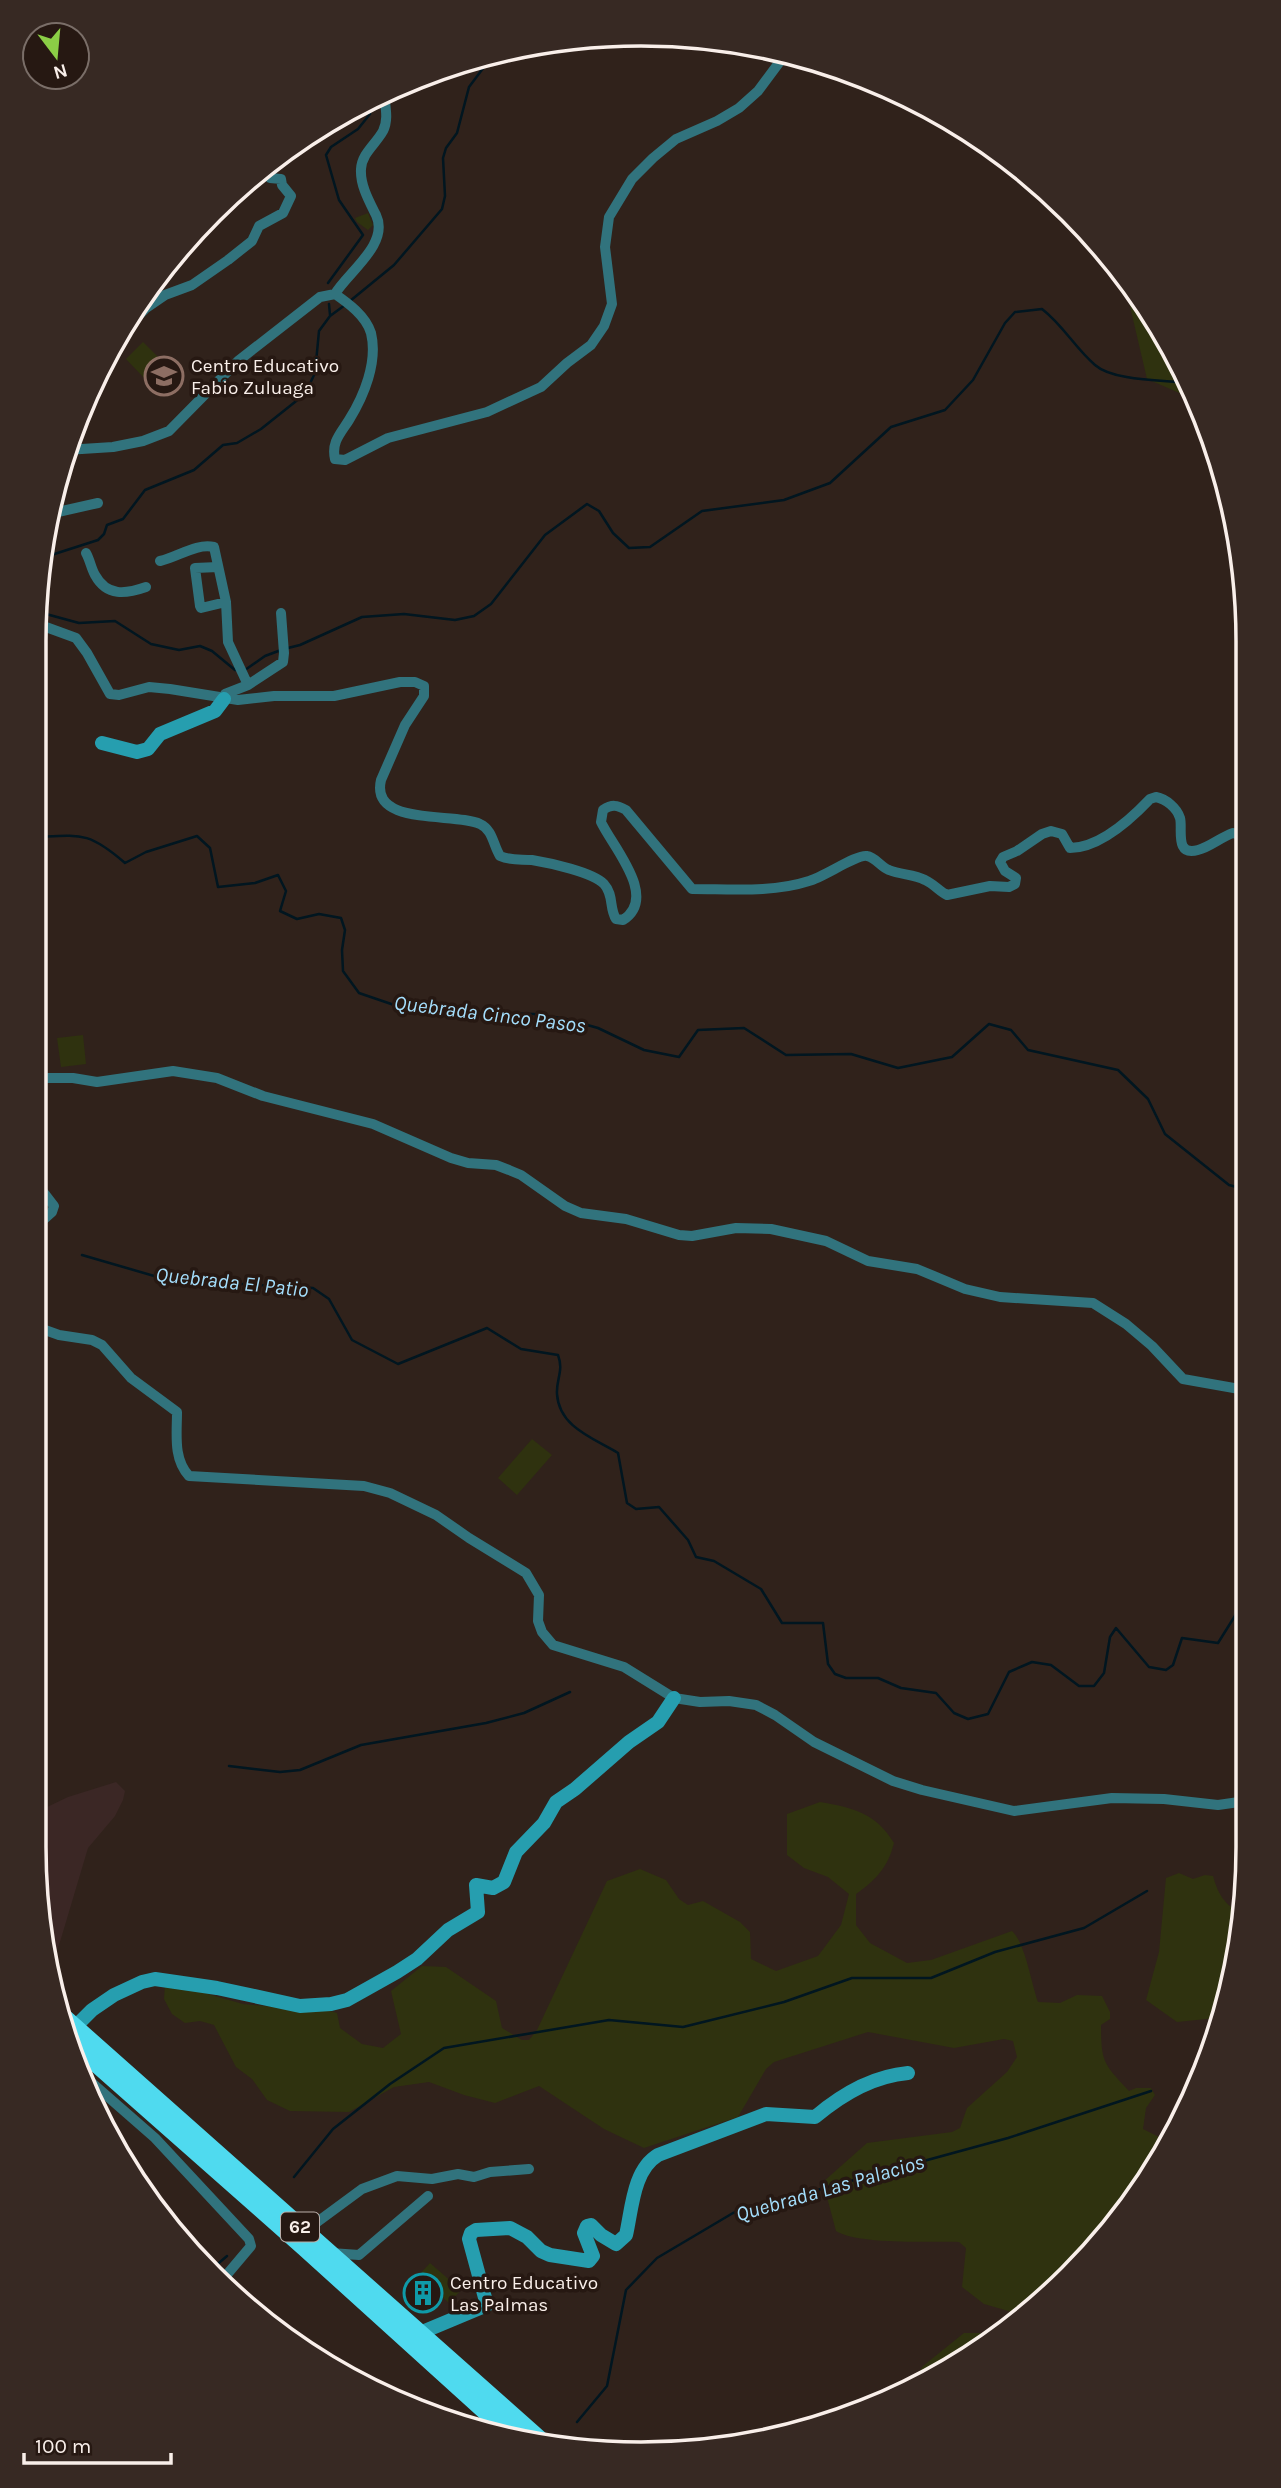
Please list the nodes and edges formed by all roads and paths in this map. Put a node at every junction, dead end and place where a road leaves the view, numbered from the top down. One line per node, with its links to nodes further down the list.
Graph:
1 (779, 62): 4 (street)
2 (385, 103): 4 (street)
3 (269, 176): 5 (street)
4 (335, 293): 6 (street)
5 (148, 306)
6 (77, 449)
7 (98, 503): 8 (street)
8 (60, 512)
9 (86, 553): 12 (street)
10 (160, 561): 11 (street)
11 (218, 567): 13 (street); 13 (street)
12 (146, 587)
13 (226, 602): 16 (street)
14 (281, 613): 16 (street)
15 (46, 627): 17 (street)
16 (246, 682): 17 (street)
17 (224, 699): 18 (street); 19 (street)
18 (102, 743)
19 (1236, 834)
20 (46, 1078): 24 (street)
21 (46, 1196): 22 (street)
22 (46, 1217)
23 (46, 1330): 25 (street)
24 (1236, 1388)
25 (674, 1698): 26 (street); 27 (street)
26 (1236, 1802)
27 (72, 2022)
28 (75, 2032): 34 (highway, 62)
29 (75, 2033): 40 (highway, 62)
30 (908, 2073): 39 (street)
31 (96, 2086): 37 (street)
32 (529, 2169): 34 (street)
33 (428, 2196): 36 (street)
34 (305, 2231): 35 (highway, 62)
35 (330, 2253): 36 (street); 38 (highway, 62)
36 (359, 2255): 38 (street)
37 (226, 2274)
38 (357, 2277): 39 (highway, 62)
39 (420, 2333): 41 (highway, 62)
40 (501, 2425)
41 (531, 2432)

